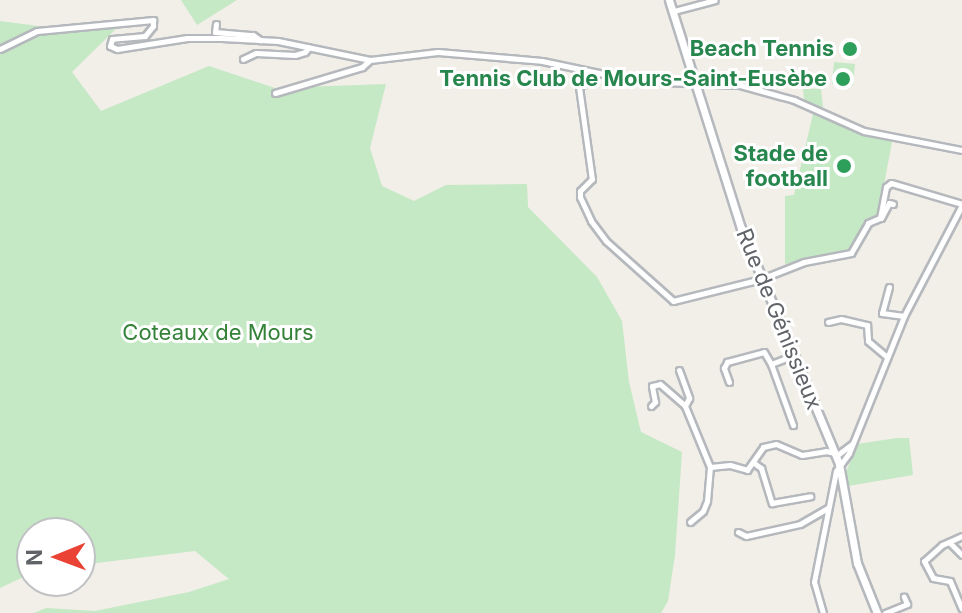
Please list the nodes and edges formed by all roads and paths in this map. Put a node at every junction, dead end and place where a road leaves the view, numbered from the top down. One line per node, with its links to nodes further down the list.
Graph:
1 (669, 0): 3 (street, Rue de Génissieux)
2 (715, 0): 3 (street)
3 (674, 11): 11 (street, Rue de Génissieux)
4 (216, 24): 5 (street)
5 (261, 40): 6 (street); 7 (street)
6 (309, 47): 8 (street); 9 (street)
7 (0, 49)
8 (243, 59)
9 (370, 60): 10 (street); 12 (street)
10 (598, 73): 11 (street); 17 (street)
11 (693, 81): 13 (street); 17 (street, Rue de Génissieux)
12 (275, 93)
13 (962, 150)
14 (893, 204): 16 (street)
15 (962, 204): 16 (street); 19 (street)
16 (880, 218): 17 (street)
17 (761, 279): 21 (street, Rue de Génissieux)
18 (889, 287): 19 (street)
19 (904, 316): 22 (street)
20 (828, 322): 22 (street)
21 (792, 356): 23 (street); 29 (street, Rue de Génissieux)
22 (887, 357): 31 (street)
23 (771, 364): 25 (street); 28 (street)
24 (679, 370): 27 (street)
25 (729, 382)
26 (651, 406): 27 (street)
27 (685, 406): 33 (street)
28 (793, 425)
29 (829, 440): 30 (street); 31 (street, Rue de Génissieux)
30 (820, 451): 31 (street); 32 (street)
31 (837, 457): 35 (street); 44 (street, Rue de Génissieux)
32 (754, 463): 33 (street); 34 (street)
33 (710, 467): 36 (street)
34 (810, 496)
35 (829, 507): 37 (street); 43 (street)
36 (690, 522)
37 (738, 532)
38 (962, 536): 39 (street)
39 (949, 542): 40 (street); 42 (street)
40 (962, 555)
41 (904, 597): 45 (street)
42 (962, 609)
43 (824, 612)
44 (877, 613)
45 (885, 613)

